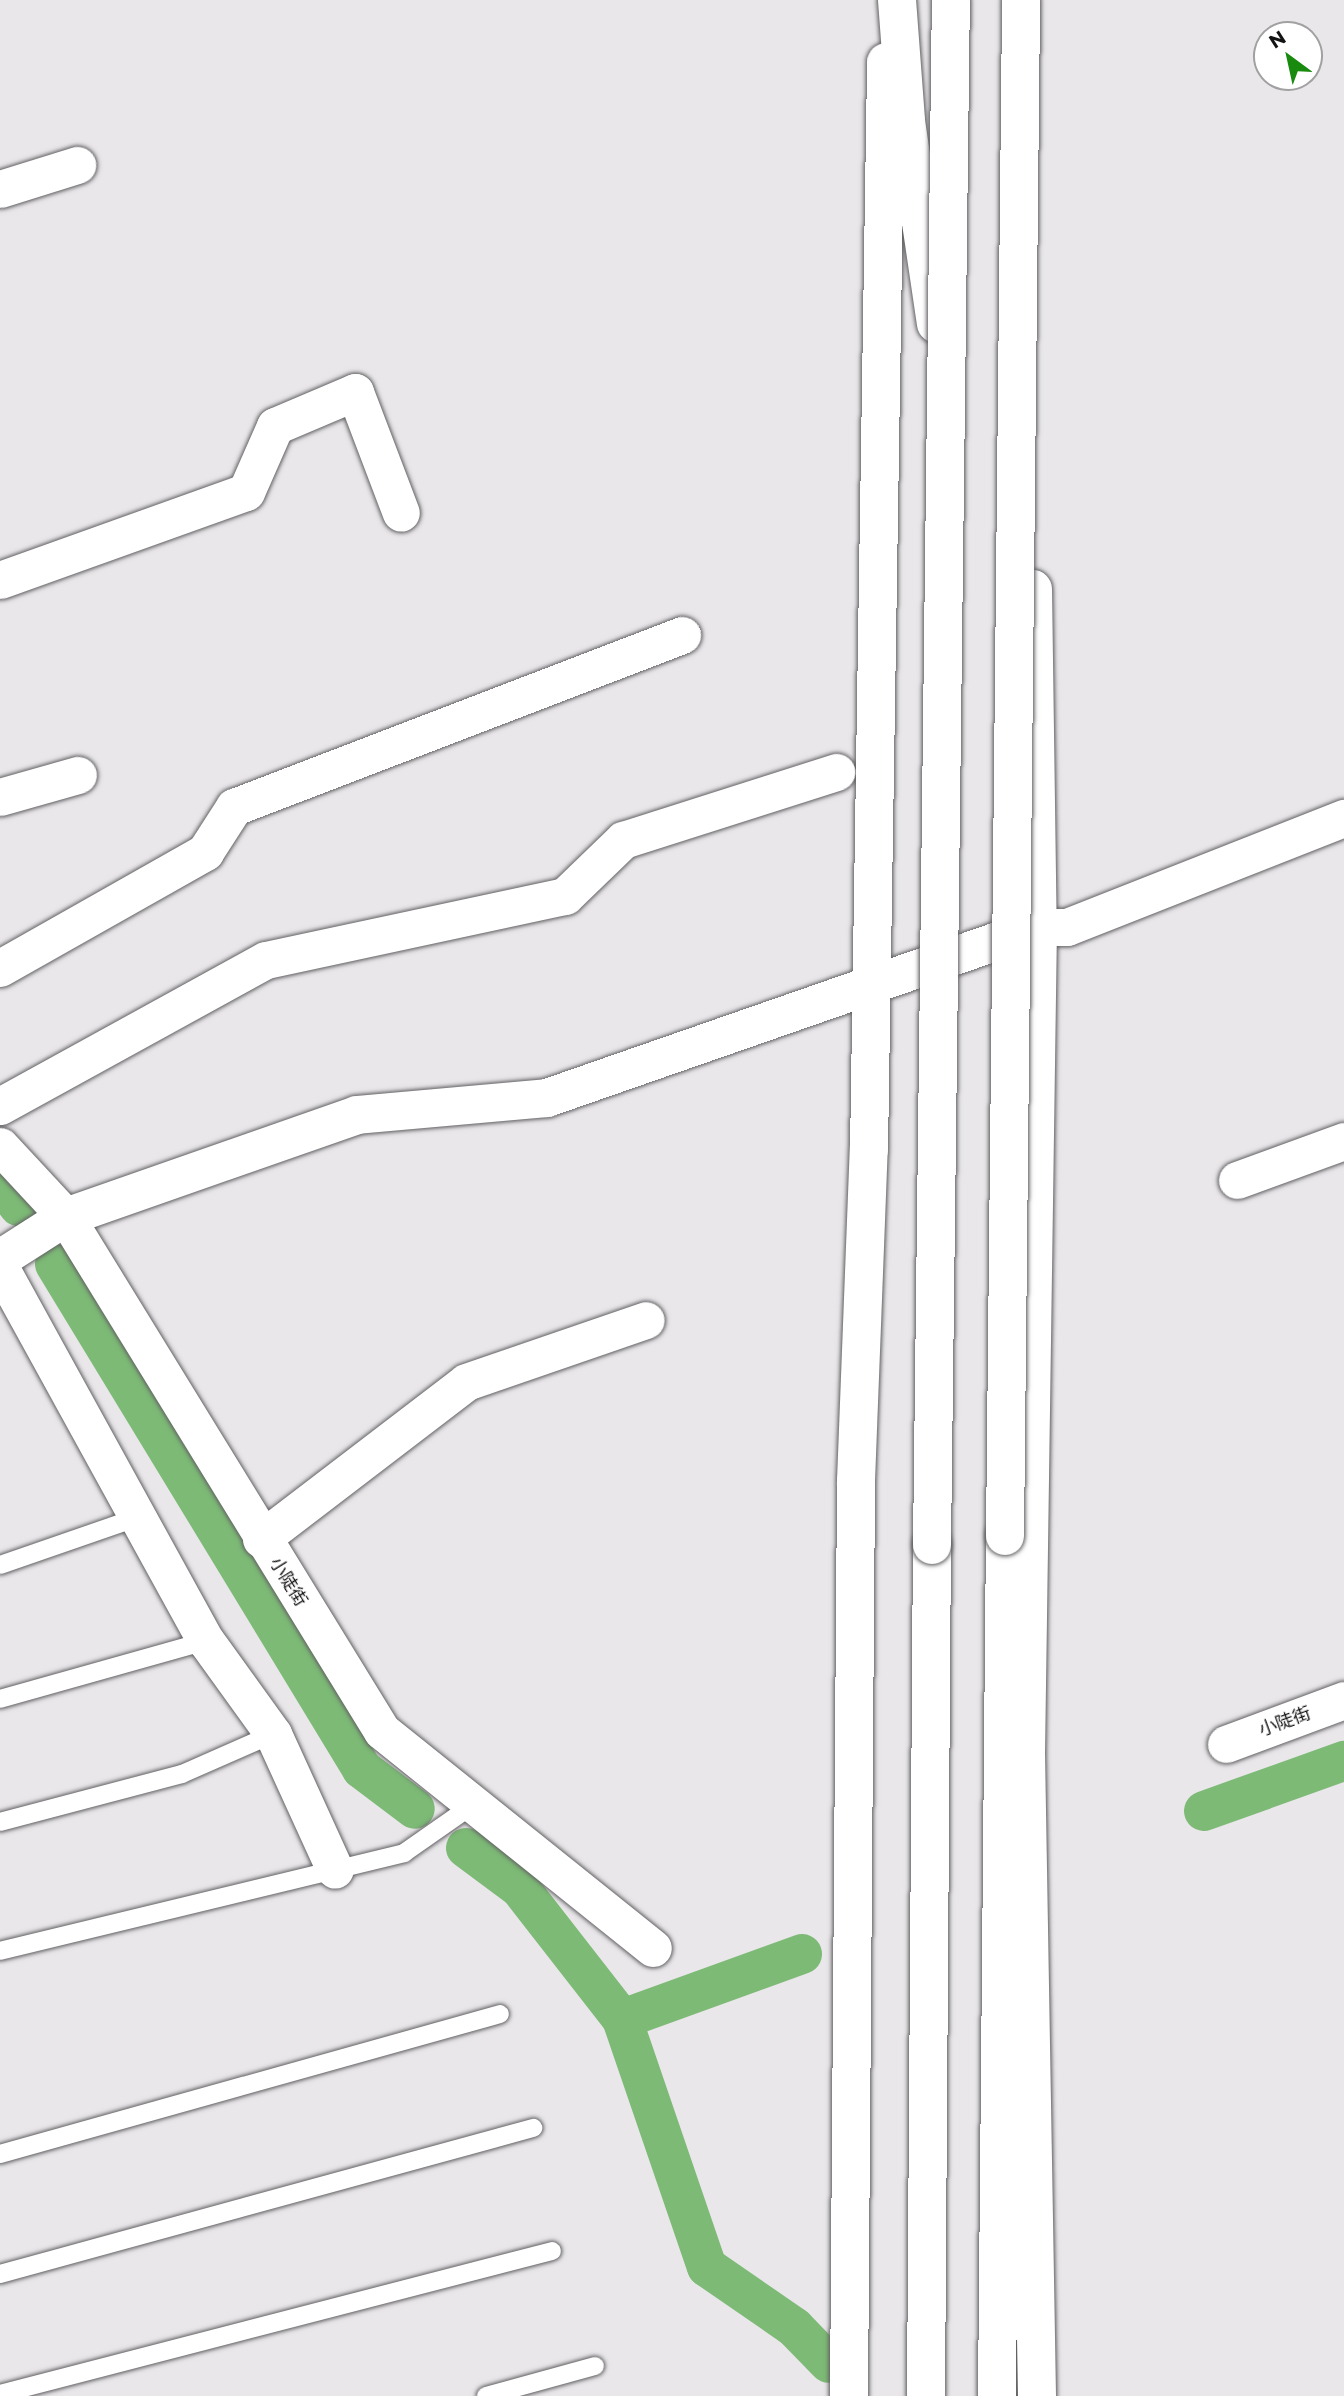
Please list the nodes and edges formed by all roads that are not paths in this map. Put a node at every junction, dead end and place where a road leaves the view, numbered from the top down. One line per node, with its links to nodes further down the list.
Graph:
1 (885, 0): 18 (main road)
2 (897, 0): 8 (main road, bridge)
3 (951, 0): 8 (main road, bridge)
4 (1021, 0): 50 (main road, bridge)
5 (1036, 0): 16 (main road)
6 (77, 165): 7 (street)
7 (0, 189)
8 (947, 398): 49 (main road, bridge)
9 (401, 513): 10 (street)
10 (0, 580)
11 (682, 635): 17 (street)
12 (836, 772): 19 (street)
13 (78, 775): 14 (street)
14 (0, 797)
15 (1344, 817): 16 (street)
16 (1038, 927): 18 (main road); 51 (main road)
17 (0, 968)
18 (871, 983): 23 (main road); 48 (main road)
19 (0, 1106)
20 (1344, 1141): 22 (street)
21 (0, 1146): 23 (street, 小陡街)
22 (1237, 1180)
23 (66, 1217): 24 (main road); 28 (street, 小陡街)
24 (0, 1259)
25 (0, 1267): 27 (street)
26 (646, 1320): 28 (street)
27 (139, 1517): 29 (lane); 30 (street)
28 (261, 1539): 35 (street, 小陡街)
29 (0, 1565)
30 (206, 1641): 31 (lane); 33 (street)
31 (0, 1699)
32 (1344, 1700): 34 (street, 小陡街)
33 (273, 1734): 36 (lane); 37 (street)
34 (1226, 1744)
35 (471, 1807): 37 (lane); 38 (street, 小陡街)
36 (0, 1822)
37 (335, 1870): 39 (lane)
38 (653, 1948)
39 (0, 1951)
40 (500, 2014): 42 (lane)
41 (533, 2128): 44 (lane)
42 (0, 2154)
43 (552, 2251): 46 (lane)
44 (0, 2274)
45 (595, 2366): 47 (lane)
46 (0, 2394)
47 (486, 2396)
48 (849, 2396)
49 (926, 2396)
50 (998, 2396)
51 (1037, 2396)

